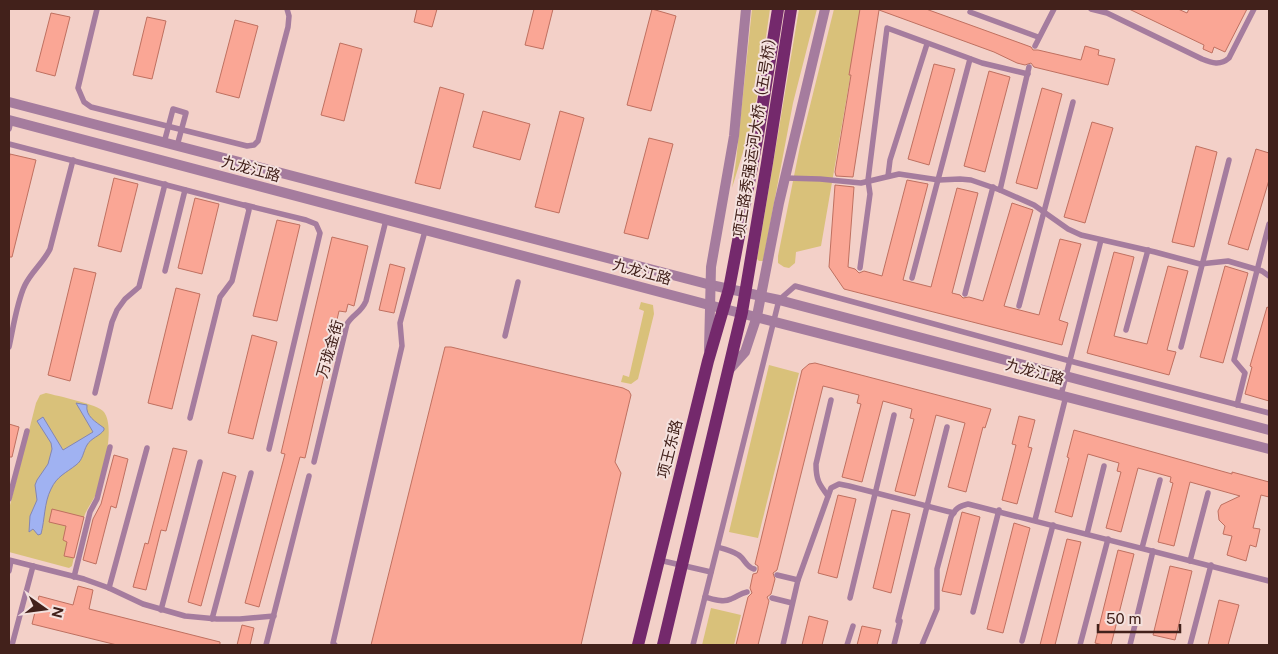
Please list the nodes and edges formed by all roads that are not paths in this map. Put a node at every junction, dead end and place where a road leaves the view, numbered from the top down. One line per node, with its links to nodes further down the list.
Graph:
1 (96, 9): 21 (lane)
2 (287, 9): 22 (lane)
3 (746, 9): 51 (street)
4 (778, 9): 43 (main road, 项王路秀强运河大桥（五号桥）)
5 (791, 9): 53 (main road, 项王路秀强运河大桥（五号桥）)
6 (824, 9): 29 (street)
7 (1054, 9): 12 (lane)
8 (1091, 9): 10 (lane)
9 (1254, 9): 10 (lane)
10 (1108, 11)
11 (970, 12): 12 (lane)
12 (1038, 37): 14 (lane)
13 (927, 44): 15 (lane); 28 (lane); 30 (lane)
14 (1035, 46)
15 (970, 59): 17 (lane); 31 (lane)
16 (1029, 67): 17 (lane)
17 (1028, 74): 35 (lane)
18 (9, 102): 23 (street, 九龙江路)
19 (1073, 102): 37 (lane)
20 (9, 123): 38 (street, 九龙江路)
21 (169, 126): 22 (lane); 22 (lane); 23 (lane)
22 (181, 130): 25 (lane)
23 (164, 142): 25 (street, 九龙江路)
24 (9, 144): 26 (lane)
25 (177, 146): 51 (street, 九龙江路)
26 (73, 160): 32 (lane); 66 (lane)
27 (1229, 160): 44 (lane)
28 (888, 176): 30 (lane); 31 (lane)
29 (785, 178): 30 (lane); 55 (street)
30 (868, 180): 45 (lane)
31 (939, 180): 33 (lane); 49 (lane)
32 (165, 184): 34 (lane); 71 (lane)
33 (993, 187): 35 (lane); 54 (lane)
34 (185, 190): 36 (lane); 47 (lane)
35 (1000, 190): 37 (lane)
36 (241, 204): 77 (lane); 83 (lane)
37 (1044, 212): 41 (lane); 58 (lane)
38 (386, 220): 40 (street, 九龙江路); 86 (lane, 万珑金街)
39 (1269, 224): 46 (lane)
40 (425, 231): 57 (street, 九龙江路); 132 (lane)
41 (1101, 240): 42 (lane); 68 (lane)
42 (1148, 250): 44 (lane); 63 (lane)
43 (734, 260): 52 (main road, 项王东路)
44 (1202, 264): 46 (lane); 65 (lane)
45 (860, 268)
46 (1258, 269): 48 (lane); 74 (lane)
47 (165, 271)
48 (1269, 276)
49 (912, 278)
50 (518, 282): 64 (lane)
51 (710, 285): 52 (street, 九龙江路); 57 (street)
52 (729, 289): 53 (street, 九龙江路); 59 (main road, 项王东路)
53 (746, 292): 55 (street, 九龙江路); 60 (main road)
54 (965, 294)
55 (761, 296): 56 (street, 九龙江路); 61 (street)
56 (779, 300): 62 (lane); 68 (lane); 70 (street, 九龙江路)
57 (709, 305): 59 (street, 九龙江路); 67 (street)
58 (1019, 306)
59 (724, 308): 60 (street, 九龙江路); 67 (main road, 项王东路)
60 (742, 312): 61 (street, 九龙江路); 69 (main road)
61 (756, 316): 62 (street, 九龙江路); 69 (street)
62 (774, 320): 72 (street, 九龙江路); 102 (lane)
63 (1126, 330)
64 (505, 336)
65 (1181, 346)
66 (9, 347)
67 (708, 361): 106 (main road, 项王东路)
68 (1070, 361): 70 (lane); 74 (lane)
69 (729, 370): 110 (main road)
70 (1066, 376): 72 (lane); 79 (street, 九龙江路)
71 (96, 393)
72 (1064, 395): 84 (street, 九龙江路); 98 (lane)
73 (831, 400): 93 (lane)
74 (1237, 405): 75 (lane)
75 (1269, 413)
76 (894, 415): 91 (lane)
77 (190, 418)
78 (947, 427): 95 (lane)
79 (1269, 430)
80 (27, 431): 94 (lane)
81 (110, 447): 115 (lane)
82 (147, 448): 118 (lane)
83 (269, 449)
84 (1269, 449)
85 (200, 462): 124 (lane)
86 (314, 462)
87 (1104, 466): 100 (lane)
88 (251, 473): 127 (lane)
89 (309, 476): 126 (lane)
90 (1160, 480): 103 (lane)
91 (874, 492): 93 (lane); 95 (lane); 122 (lane)
92 (1208, 493): 107 (lane)
93 (828, 496): 116 (lane)
94 (9, 499)
95 (927, 506): 97 (lane); 138 (lane)
96 (999, 510): 97 (lane); 98 (lane); 125 (lane)
97 (954, 513): 139 (lane)
98 (1035, 520): 99 (lane)
99 (1053, 525): 100 (lane); 129 (lane)
100 (1088, 534): 101 (lane)
101 (1108, 539): 103 (lane); 140 (lane)
102 (718, 547): 111 (lane); 113 (lane)
103 (1142, 548): 104 (lane)
104 (1153, 551): 107 (lane); 141 (lane)
105 (10, 560): 109 (lane); 112 (lane)
106 (659, 560): 110 (lane); 133 (main road, 项王东路)
107 (1190, 561): 108 (lane)
108 (1211, 565): 117 (lane); 142 (lane)
109 (33, 566): 115 (lane); 130 (lane)
110 (682, 566): 113 (lane); 134 (main road)
111 (754, 569)
112 (9, 571)
113 (711, 572): 120 (lane)
114 (777, 575): 116 (lane)
115 (74, 577): 118 (lane)
116 (798, 580): 123 (lane)
117 (1269, 581)
118 (109, 588): 124 (lane)
119 (747, 592): 120 (lane)
120 (705, 597): 135 (lane)
121 (772, 598): 123 (lane)
122 (850, 598)
123 (792, 603): 136 (lane)
124 (161, 610): 127 (lane)
125 (973, 612)
126 (274, 616): 127 (lane); 131 (lane)
127 (212, 619)
128 (853, 626): 137 (lane)
129 (1022, 641)
130 (12, 645)
131 (266, 645)
132 (335, 645)
133 (638, 645)
134 (663, 645)
135 (693, 645)
136 (782, 645)
137 (847, 645)
138 (894, 645)
139 (922, 645)
140 (1080, 645)
141 (1130, 645)
142 (1190, 645)

